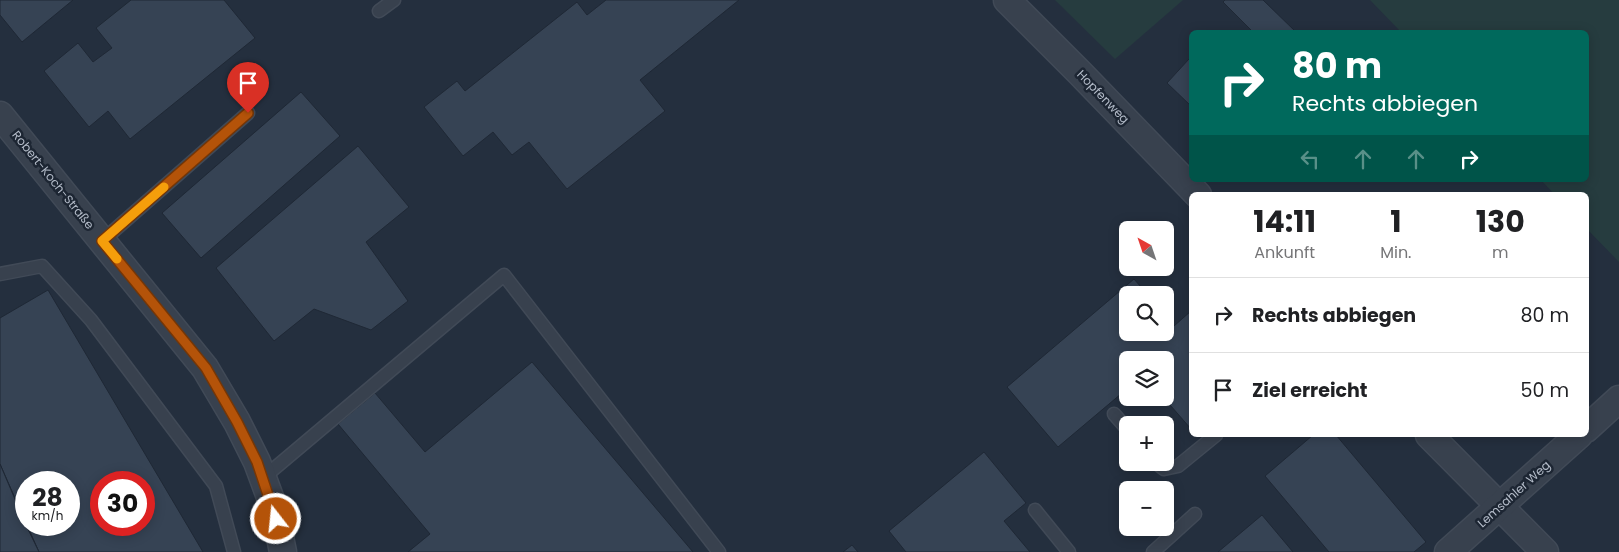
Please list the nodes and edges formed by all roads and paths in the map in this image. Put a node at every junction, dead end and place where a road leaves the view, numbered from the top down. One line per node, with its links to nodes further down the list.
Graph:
1 (394, 0): 3 (lane)
2 (1007, 0): 6 (street, Hopfenweg)
3 (379, 12)
4 (248, 113): 7 (lane)
5 (0, 115): 7 (street, Robert-Koch-Straße)
6 (1195, 192)
7 (102, 241): 17 (street, Robert-Koch-Straße)
8 (0, 274): 21 (lane)
9 (1619, 399): 12 (street)
10 (1114, 414): 11 (lane)
11 (1119, 420)
12 (1589, 426)
13 (1214, 437): 16 (lane)
14 (1431, 437): 18 (street)
15 (1578, 437): 18 (street, Lemsahler Weg)
16 (1174, 467)
17 (263, 478): 22 (street, Robert-Koch-Straße); 23 (lane)
18 (1498, 507): 26 (street, Lemsahler Weg); 27 (street)
19 (1036, 510): 24 (lane)
20 (1195, 514): 25 (lane)
21 (234, 552)
22 (283, 552)
23 (719, 552)
24 (1069, 552)
25 (1153, 552)
26 (1448, 552)
27 (1545, 552)

